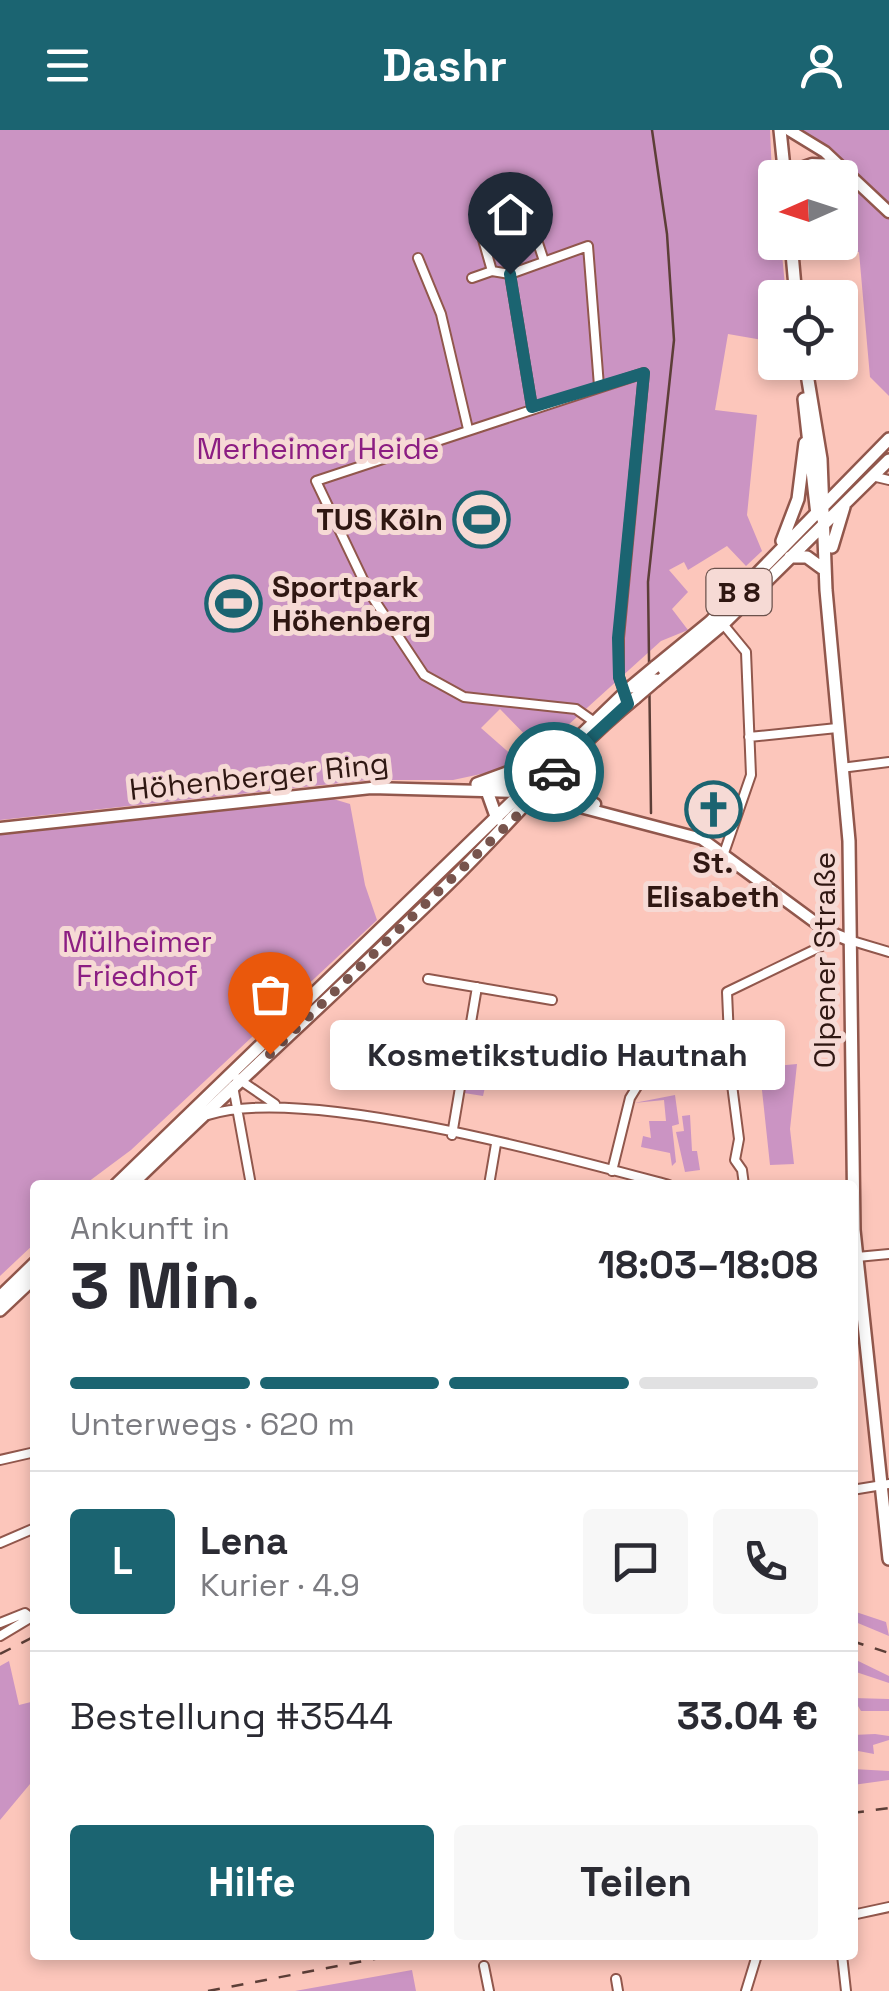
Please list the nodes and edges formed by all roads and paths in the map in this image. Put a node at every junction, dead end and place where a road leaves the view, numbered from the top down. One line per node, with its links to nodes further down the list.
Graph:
1 (780, 130): 3 (main road)
2 (789, 130): 4 (street)
3 (783, 160)
4 (832, 160)
5 (858, 183): 6 (street)
6 (889, 212)
7 (530, 218): 10 (street)
8 (482, 236): 11 (street)
9 (418, 258): 19 (street)
10 (544, 262): 12 (street); 16 (street)
11 (492, 272): 12 (street); 13 (street)
12 (510, 274): 17 (street)
13 (472, 278)
14 (804, 380): 18 (main road)
15 (806, 380): 21 (main road)
16 (599, 386): 17 (street); 34 (street)
17 (532, 407): 19 (street)
18 (808, 426): 27 (main road); 30 (main road)
19 (468, 429): 35 (street)
20 (889, 439): 24 (main road, B 8)
21 (821, 458): 24 (main road); 27 (main road)
22 (889, 460): 23 (main road, B 8)
23 (872, 476): 25 (street); 26 (main road, B 8)
24 (852, 477): 27 (main road, B 8)
25 (889, 480)
26 (845, 505): 28 (main road, B 8); 31 (main road)
27 (821, 508): 28 (main road, Olpener Straße); 30 (main road, B 8)
28 (822, 527): 29 (main road, B 8); 31 (main road, Olpener Straße)
29 (790, 557): 31 (main road); 32 (main road, B 8)
30 (764, 564): 33 (main road, B 8)
31 (825, 564): 36 (main road, Olpener Straße)
32 (722, 624): 33 (main road, B 8); 37 (street)
33 (656, 674): 34 (main road, B 8, bridge)
34 (630, 696): 35 (main road, B 8); 42 (main road, B 8)
35 (593, 721): 38 (main road, B 8)
36 (837, 728): 37 (street); 40 (main road, Olpener Straße)
37 (749, 737): 45 (street)
38 (558, 754): 41 (main road); 42 (main road, B 8)
39 (889, 762): 40 (street)
40 (842, 768): 48 (main road, Olpener Straße)
41 (482, 787): 42 (street, Höhenberger Ring); 43 (main road); 44 (street, Höhenberger Ring)
42 (533, 789): 43 (main road, B 8); 45 (street, Höhenberger Ring); 46 (main road, B 8)
43 (497, 820): 46 (main road, B 8)
44 (0, 828)
45 (724, 853): 47 (street, Höhenberger Ring)
46 (444, 879): 58 (main road, B 8)
47 (827, 931): 48 (street, Höhenberger Ring); 55 (street)
48 (850, 940): 49 (street); 71 (main road, Olpener Straße)
49 (889, 952)
50 (428, 979): 51 (street)
51 (478, 987): 52 (street); 54 (street)
52 (552, 1000)
53 (353, 1029): 54 (street)
54 (466, 1057): 62 (street)
55 (730, 1061)
56 (565, 1063): 64 (street)
57 (731, 1078): 70 (street)
58 (235, 1081): 59 (street); 60 (street); 61 (main road, B 8); 65 (main road, B 8)
59 (279, 1106): 60 (street); 62 (street)
60 (237, 1108): 61 (street); 67 (street)
61 (200, 1118): 66 (main road, B 8)
62 (452, 1134): 63 (street)
63 (496, 1144): 64 (street); 68 (street)
64 (612, 1171): 69 (street)
65 (122, 1180)
66 (136, 1180)
67 (250, 1180)
68 (490, 1180)
69 (648, 1180)
70 (743, 1180)
71 (852, 1180)
72 (889, 1254): 73 (street)
73 (858, 1257)
74 (30, 1268): 76 (main road)
75 (30, 1281): 77 (main road)
76 (0, 1296)
77 (0, 1310)
78 (858, 1317): 79 (main road, Olpener Straße)
79 (878, 1450): 82 (street); 83 (main road, Olpener Straße)
80 (30, 1453): 81 (street)
81 (0, 1460)
82 (889, 1464)
83 (885, 1485): 84 (street); 87 (main road, Olpener Straße)
84 (858, 1489)
85 (30, 1530): 86 (street)
86 (0, 1543)
87 (889, 1559)
88 (30, 1615): 90 (street)
89 (30, 1618): 91 (street)
90 (0, 1623)
91 (0, 1636)
92 (889, 1907): 93 (street)
93 (858, 1914)
94 (755, 1960): 100 (street)
95 (843, 1960): 101 (street)
96 (484, 1966): 98 (street)
97 (616, 1979): 99 (street)
98 (488, 1991)
99 (618, 1991)
100 (746, 1991)
101 (846, 1991)

